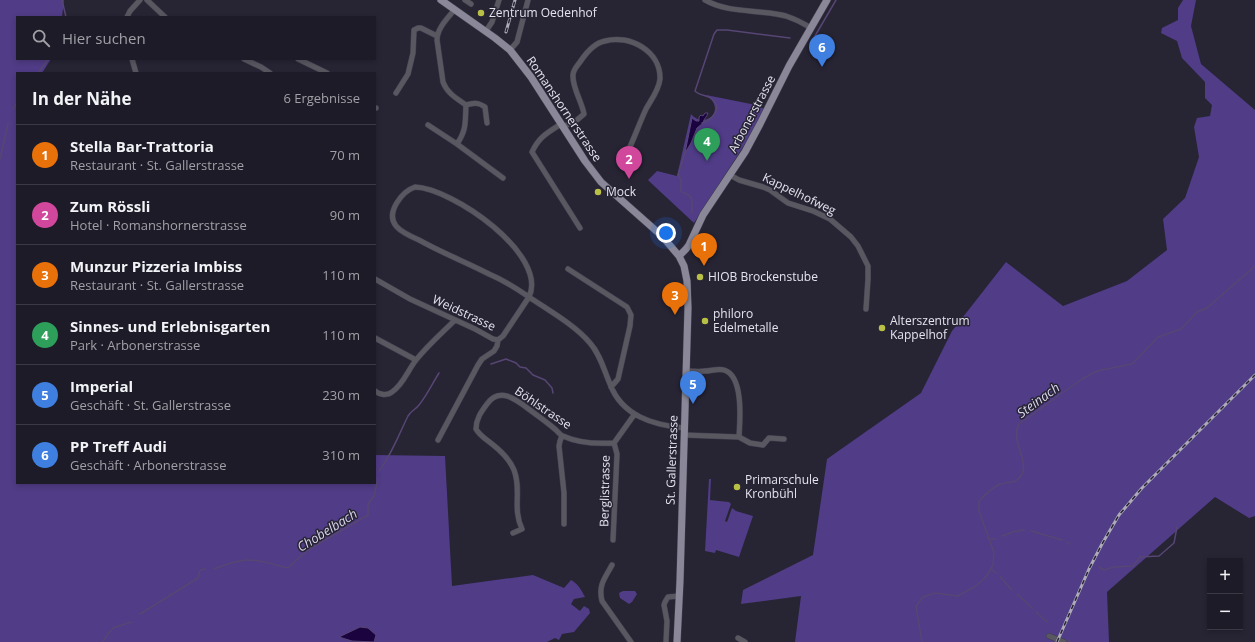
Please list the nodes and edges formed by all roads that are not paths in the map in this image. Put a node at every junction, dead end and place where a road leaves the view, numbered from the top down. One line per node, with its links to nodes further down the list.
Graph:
1 (140, 0): 11 (street)
2 (147, 0): 12 (street)
3 (441, 0): 10 (main road, Romanshornerstrasse)
4 (464, 0): 9 (street)
5 (499, 0): 14 (street)
6 (528, 0): 16 (street)
7 (705, 0): 13 (street)
8 (827, 0): 13 (main road, Arbonerstrasse)
9 (471, 4)
10 (455, 9): 14 (main road, Romanshornerstrasse); 15 (street)
11 (128, 16)
12 (164, 16)
13 (811, 28): 30 (main road, Arbonerstrasse)
14 (486, 31): 16 (main road, Romanshornerstrasse)
15 (437, 36): 23 (street); 24 (street)
16 (510, 50): 27 (main road, Romanshornerstrasse)
17 (132, 60): 20 (street)
18 (249, 60): 21 (street)
19 (300, 60): 22 (street)
20 (136, 72)
21 (268, 72)
22 (325, 72)
23 (396, 93)
24 (466, 105): 25 (street); 28 (street)
25 (487, 123)
26 (428, 125): 28 (street)
27 (562, 125): 29 (street); 32 (street); 33 (main road, Romanshornerstrasse)
28 (457, 144): 31 (street)
29 (629, 149)
30 (730, 175): 33 (main road, Arbonerstrasse); 37 (street, Kappelhofweg)
31 (503, 178)
32 (580, 228)
33 (679, 256): 42 (main road, St. Gallerstrasse)
34 (568, 269): 43 (street)
35 (376, 280): 38 (street, Weidstrasse)
36 (529, 297): 36 (street); 40 (street, Weidstrasse); 43 (street)
37 (866, 309)
38 (455, 320): 40 (street, Weidstrasse); 41 (street)
39 (376, 339): 41 (street)
40 (498, 340): 50 (street)
41 (416, 360): 44 (street)
42 (686, 371): 46 (main road, St. Gallerstrasse); 48 (street)
43 (611, 387): 45 (street)
44 (376, 392)
45 (634, 415): 46 (street); 51 (street)
46 (684, 432): 48 (street); 56 (main road, St. Gallerstrasse)
47 (562, 436): 51 (street, Böhlstrasse); 52 (street); 53 (street, Böhlstrasse)
48 (739, 437): 49 (street)
49 (784, 439)
50 (438, 440)
51 (614, 443): 54 (street, Berglistrasse)
52 (564, 524)
53 (513, 533)
54 (613, 540)
55 (612, 565): 59 (street)
56 (679, 596): 60 (street); 61 (main road, St. Gallerstrasse)
57 (1049, 636): 63 (street)
58 (738, 638): 62 (street)
59 (631, 642)
60 (666, 642)
61 (677, 642)
62 (745, 642)
63 (1064, 642)

